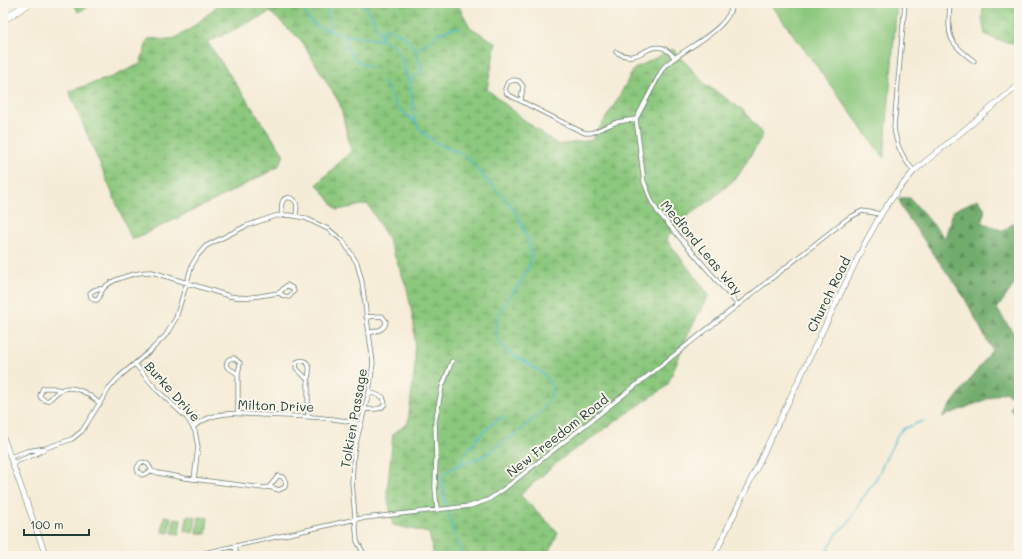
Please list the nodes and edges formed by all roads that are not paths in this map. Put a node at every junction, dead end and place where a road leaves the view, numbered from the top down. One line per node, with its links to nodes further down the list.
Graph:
1 (29, 3): 5 (highway)
2 (732, 3): 7 (street)
3 (905, 3): 12 (street)
4 (950, 3): 8 (street)
5 (3, 20)
6 (616, 52): 7 (street)
7 (675, 58): 11 (street)
8 (974, 61)
9 (1019, 85): 12 (main road, Church Road)
10 (521, 100): 10 (street); 11 (street)
11 (636, 119): 19 (street, Medford Leas Way)
12 (914, 172): 13 (main road, Church Road)
13 (881, 214): 19 (street, New Freedom Road); 48 (main road, Church Road)
14 (282, 216): 15 (street, Tolkien Passage); 15 (street); 16 (street, Tolkien Passage)
15 (296, 216): 20 (street, Tolkien Passage)
16 (188, 282): 17 (street); 18 (street); 23 (street, Tolkien Passage)
17 (103, 289)
18 (280, 292)
19 (738, 305): 41 (street, New Freedom Road)
20 (366, 317): 21 (street, Tolkien Passage); 21 (street)
21 (368, 333): 27 (street, Tolkien Passage)
22 (452, 361): 41 (street)
23 (135, 364): 28 (street, Tolkien Passage); 33 (street, Burke Drive)
24 (238, 374): 24 (street); 30 (street)
25 (308, 380): 25 (street); 31 (street)
26 (60, 390): 26 (street); 28 (street)
27 (369, 392): 29 (street, Tolkien Passage); 29 (street)
28 (100, 404): 35 (street, Tolkien Passage)
29 (365, 409): 32 (street, Tolkien Passage)
30 (238, 413): 31 (street, Milton Drive); 33 (street, Milton Drive)
31 (308, 416): 32 (street, Milton Drive)
32 (361, 424): 42 (street, Tolkien Passage)
33 (193, 427): 39 (street, Burke Drive)
34 (3, 437): 36 (main road)
35 (46, 448): 36 (street, Tolkien Passage); 37 (street, Tolkien Passage)
36 (10, 457): 37 (main road)
37 (12, 464): 44 (main road)
38 (152, 472): 39 (street)
39 (194, 479): 40 (street)
40 (270, 487): 40 (street)
41 (437, 510): 42 (street, New Freedom Road)
42 (356, 519): 43 (street, New Freedom Road); 47 (street, Tolkien Passage)
43 (235, 547): 45 (street, New Freedom Road); 46 (street)
44 (46, 556)
45 (191, 556)
46 (237, 556)
47 (365, 556)
48 (714, 556)

